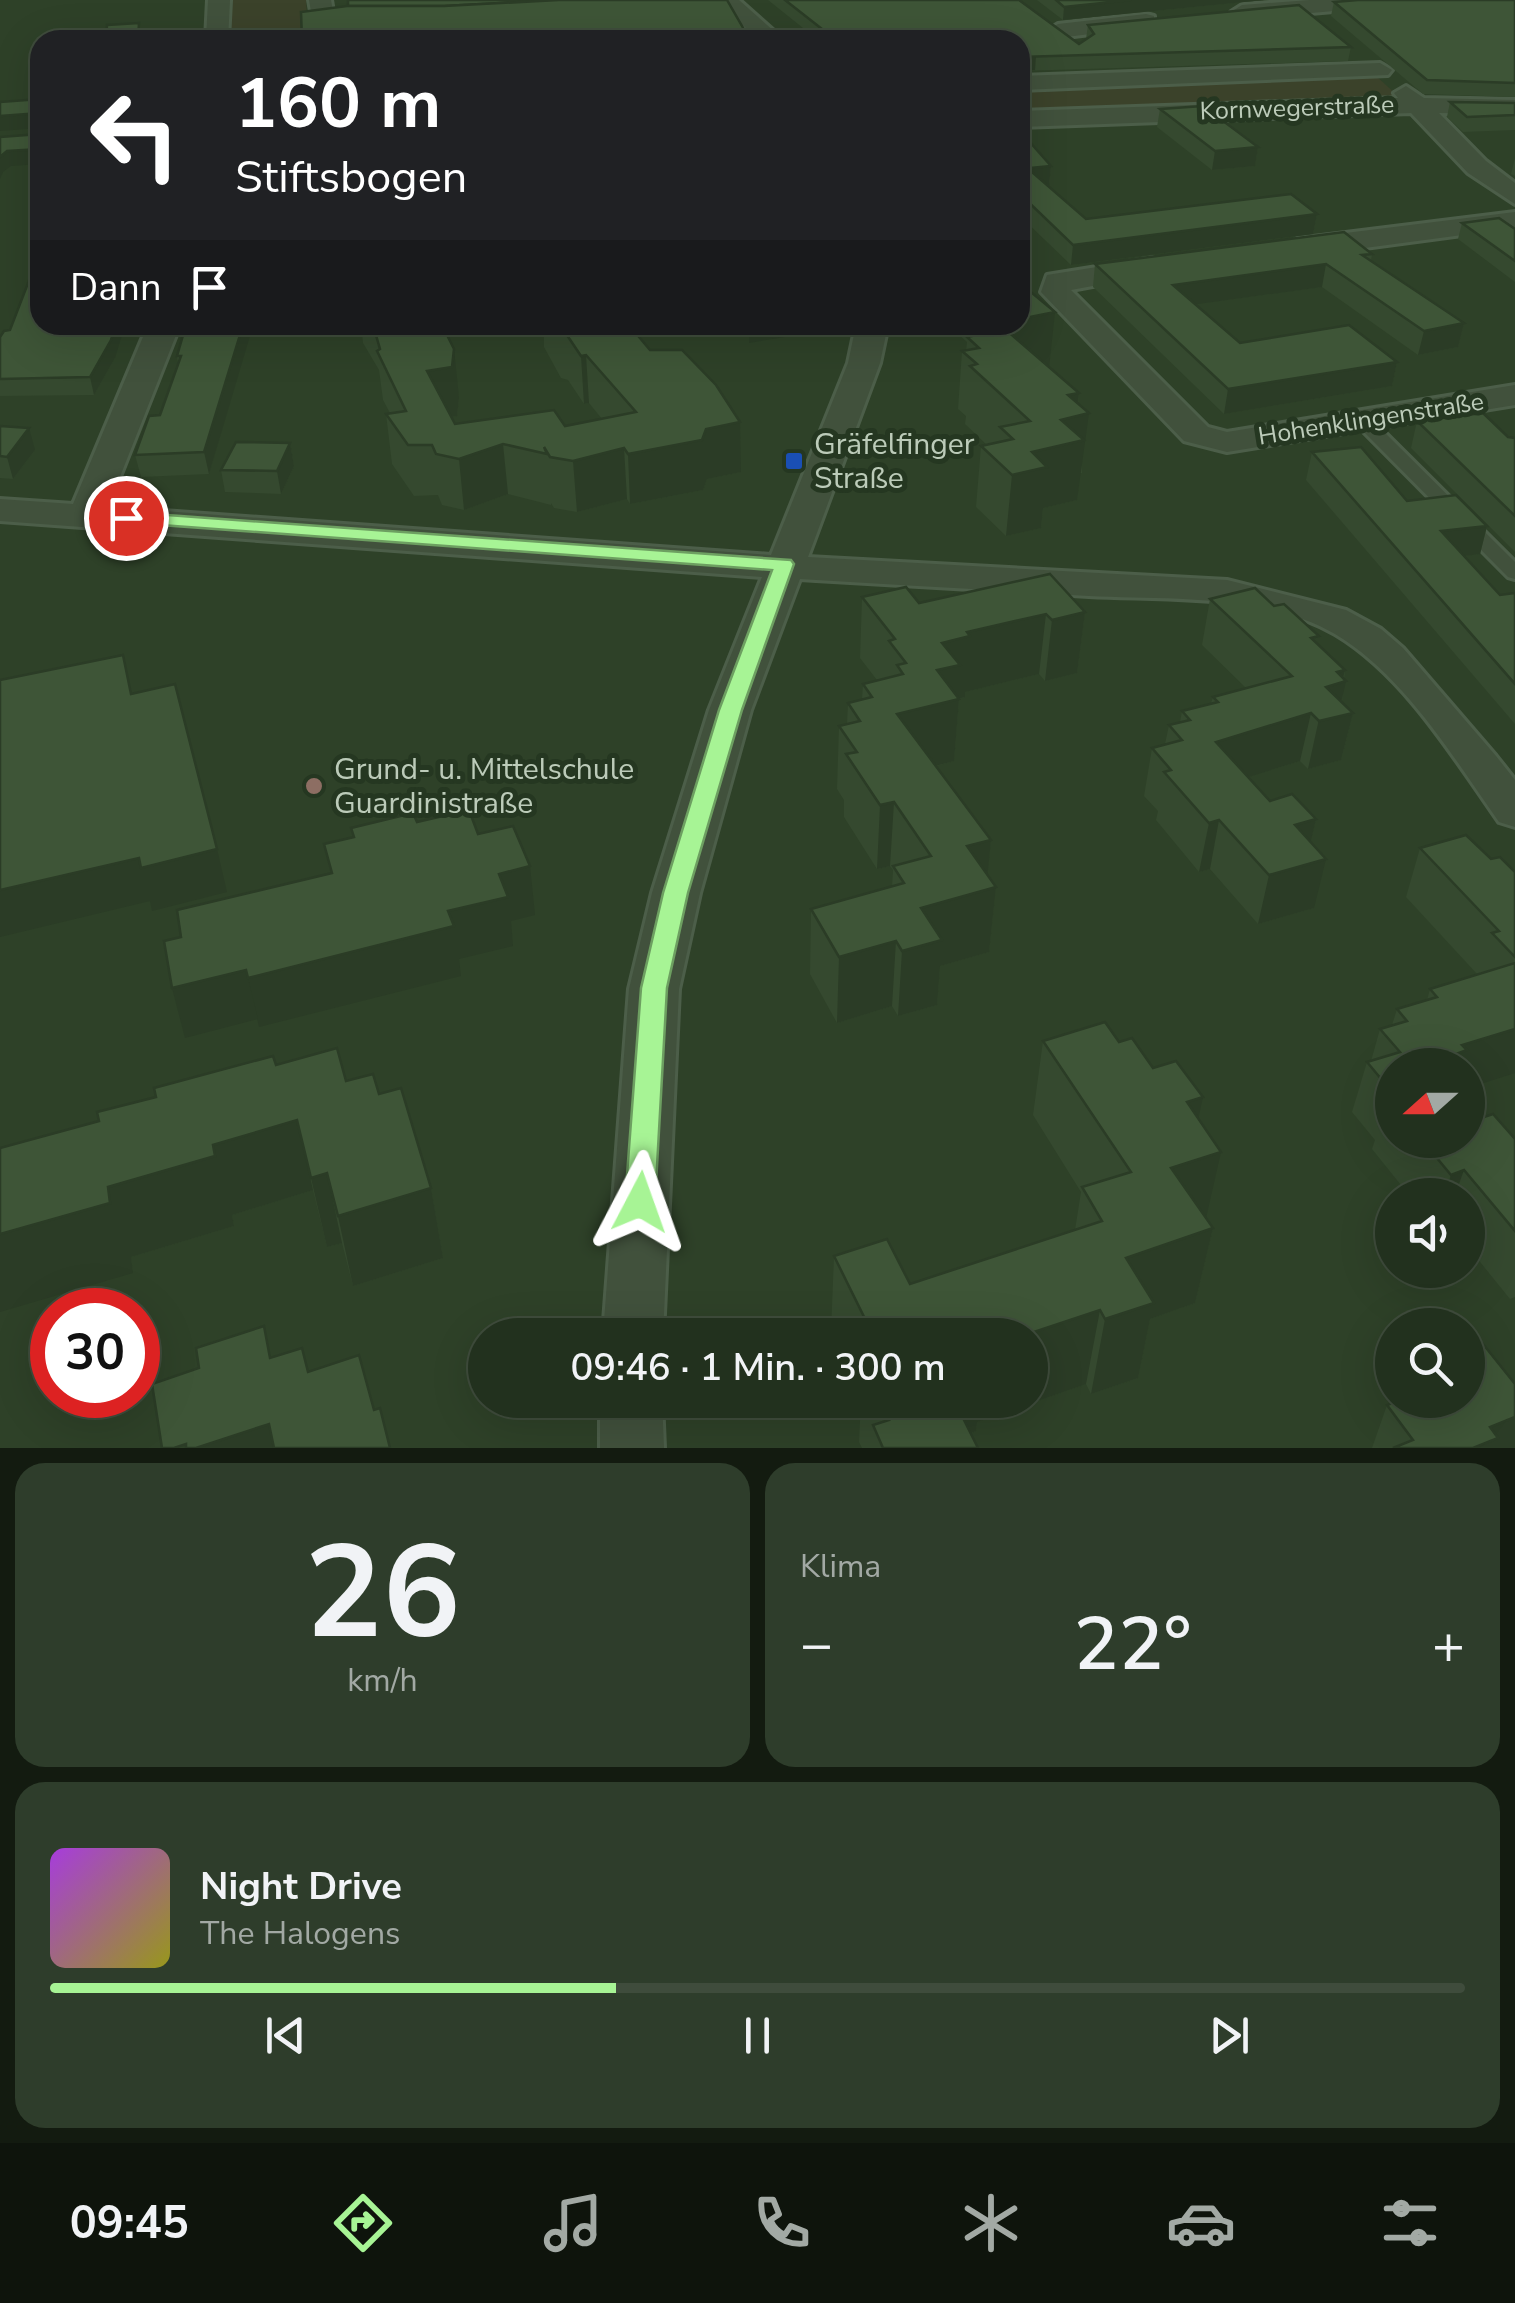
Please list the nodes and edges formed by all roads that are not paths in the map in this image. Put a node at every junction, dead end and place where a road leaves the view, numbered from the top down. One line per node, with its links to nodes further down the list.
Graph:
1 (220, 0): 11 (street)
2 (320, 0): 12 (street)
3 (726, 0): 7 (street)
4 (1392, 0): 5 (street)
5 (1301, 7): 6 (street); 10 (street)
6 (1212, 15)
7 (745, 16): 9 (street); 13 (street)
8 (1176, 18): 16 (street)
9 (709, 19)
10 (1327, 28)
11 (218, 30)
12 (327, 30)
13 (761, 30)
14 (1354, 49): 15 (street)
15 (1380, 70): 16 (street, Kornwegerstraße); 18 (street)
16 (1116, 80): 17 (street, Kornwegerstraße)
17 (1030, 83)
18 (1418, 105): 19 (street, Kornwegerstraße); 20 (street, Kornwegerstraße); 21 (street)
19 (1515, 107)
20 (1030, 119)
21 (1515, 196)
22 (1515, 220): 23 (street)
23 (1278, 250)
24 (1179, 264): 29 (street, Hohenklingenstraße)
25 (160, 335): 32 (street)
26 (870, 335): 33 (street)
27 (1515, 395): 28 (street, Hohenklingenstraße)
28 (1462, 404): 29 (street, Hohenklingenstraße); 30 (street)
29 (1362, 420): 34 (lane)
30 (1489, 429)
31 (0, 510): 32 (street)
32 (87, 515): 33 (street)
33 (784, 564): 35 (street); 36 (street)
34 (1515, 574)
35 (1515, 811)
36 (634, 1318)
37 (631, 1418): 38 (street)
38 (632, 1448)

